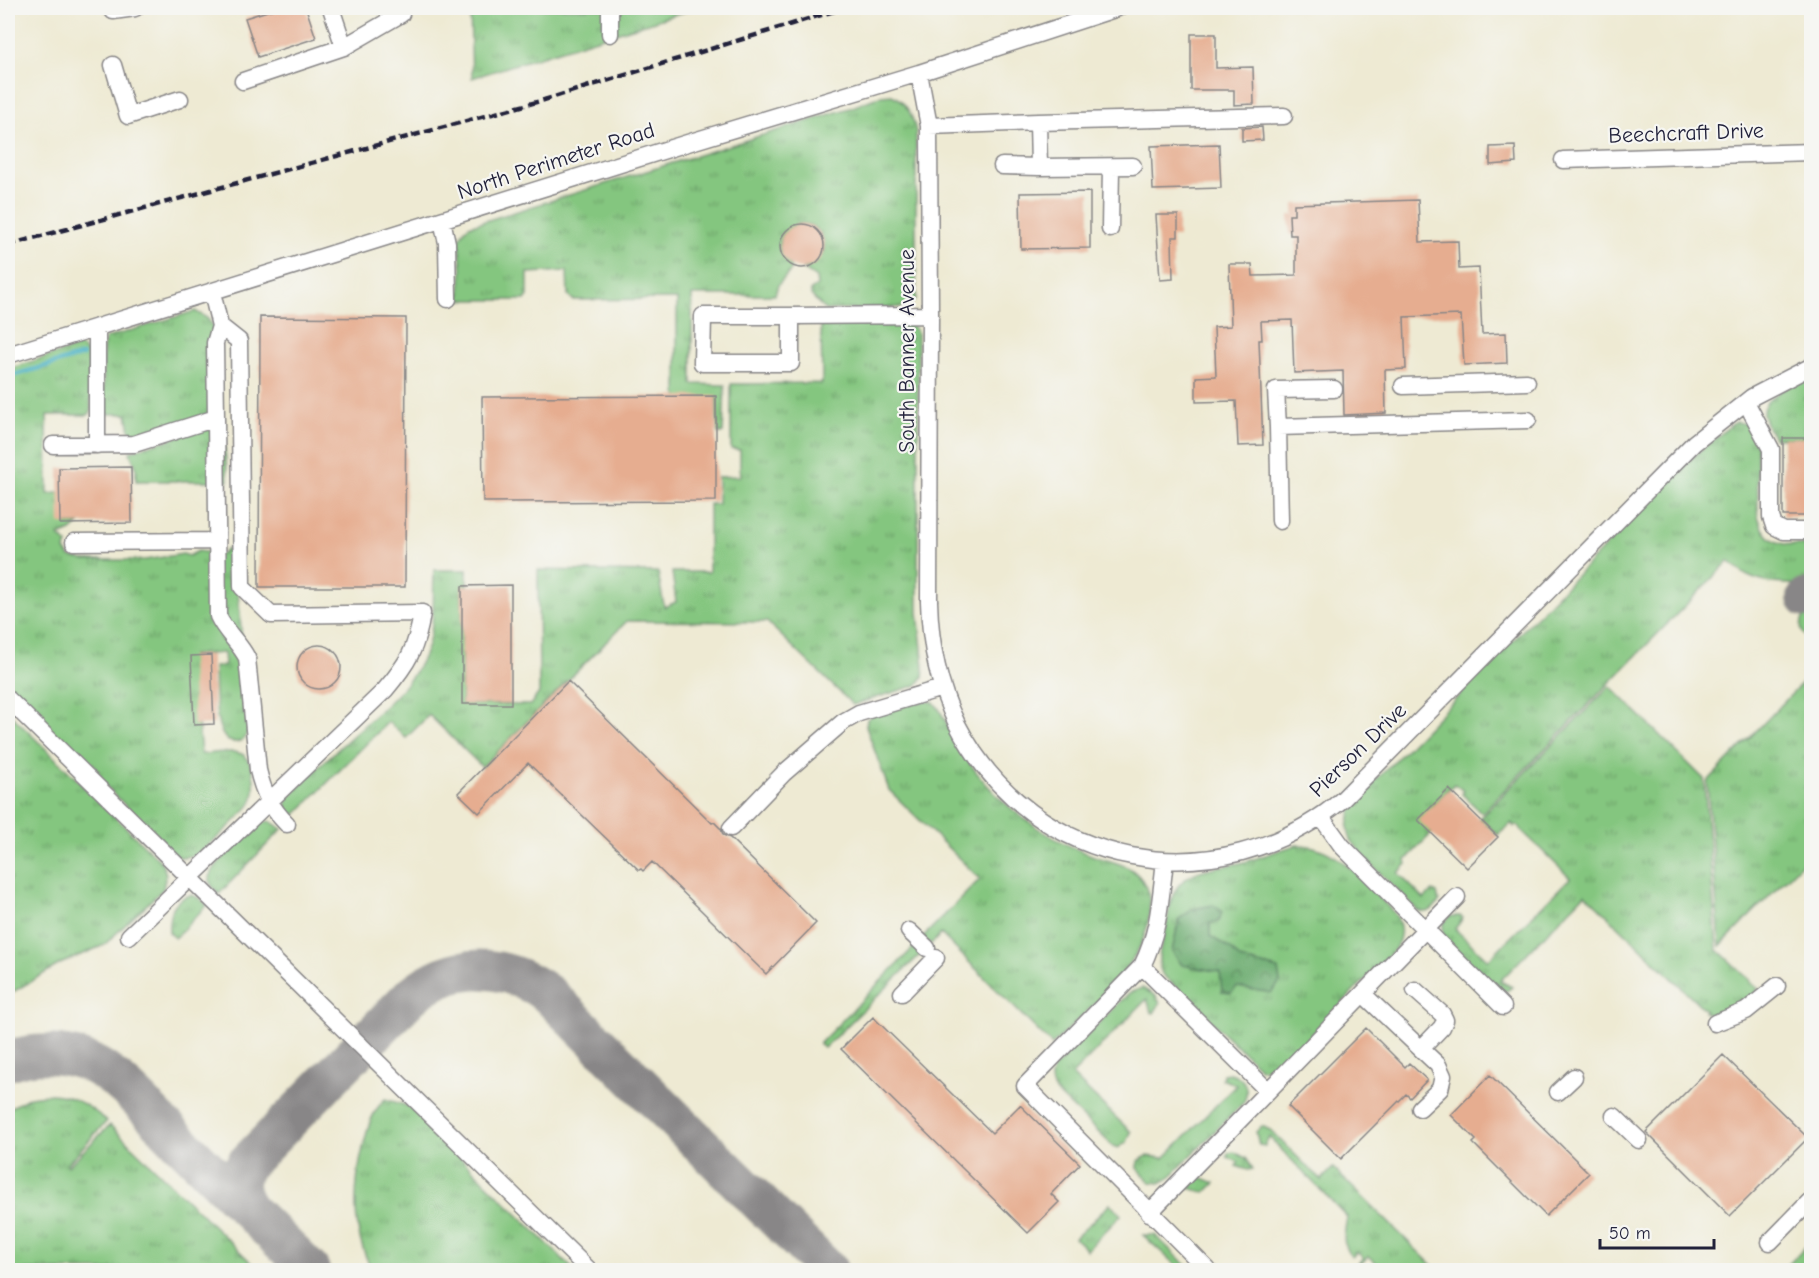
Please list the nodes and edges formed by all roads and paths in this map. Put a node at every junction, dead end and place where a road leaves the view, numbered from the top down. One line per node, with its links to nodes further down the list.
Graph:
1 (135, 8): 5 (street)
2 (331, 8): 8 (street)
3 (610, 8): 7 (street)
4 (1118, 8): 10 (street, North Perimeter Road)
5 (113, 11)
6 (401, 14): 8 (street)
7 (610, 34)
8 (344, 47): 11 (street)
9 (113, 65): 12 (street)
10 (919, 73): 15 (street, South Banner Avenue); 22 (street, North Perimeter Road)
11 (243, 81)
12 (180, 99)
13 (1284, 116): 14 (street)
14 (1038, 122): 15 (street); 20 (street)
15 (929, 126): 26 (street, South Banner Avenue)
16 (1812, 152): 17 (street, Beechcraft Drive)
17 (1563, 160)
18 (1002, 166): 20 (street)
19 (1133, 166): 21 (street)
20 (1039, 167): 21 (street)
21 (1111, 167): 23 (street)
22 (442, 220): 24 (street, North Perimeter Road); 25 (street)
23 (1110, 229)
24 (212, 292): 28 (street); 29 (street, North Perimeter Road)
25 (448, 299)
26 (930, 315): 27 (street); 45 (street, South Banner Avenue)
27 (791, 316): 27 (street)
28 (220, 326): 36 (street); 48 (street)
29 (97, 327): 30 (street, North Perimeter Road); 39 (street)
30 (8, 355)
31 (1812, 366): 35 (street, Pierson Drive)
32 (1527, 382): 33 (street)
33 (1403, 386)
34 (1334, 389): 38 (street)
35 (1746, 402): 42 (street); 49 (street, Pierson Drive)
36 (216, 418): 39 (street); 43 (street)
37 (1528, 420): 38 (street)
38 (1278, 427): 41 (street)
39 (97, 444): 40 (street)
40 (53, 445)
41 (1280, 521)
42 (1812, 531)
43 (217, 541): 44 (street); 48 (street)
44 (74, 542)
45 (930, 630): 46 (street, Pierson Drive)
46 (942, 688): 51 (street); 52 (street, Pierson Drive)
47 (8, 699): 53 (street)
48 (268, 801): 50 (street); 53 (street)
49 (1321, 817): 52 (street, Pierson Drive); 55 (street)
50 (287, 824)
51 (731, 828)
52 (1165, 861): 58 (street)
53 (190, 878): 57 (street); 75 (street)
54 (1457, 897): 55 (street)
55 (1426, 929): 62 (street); 63 (street)
56 (909, 931): 61 (street)
57 (129, 936)
58 (1142, 966): 67 (street); 73 (street)
59 (1777, 986): 64 (street)
60 (1415, 990): 65 (street)
61 (902, 993)
62 (1363, 994): 65 (street); 67 (street)
63 (1503, 1007)
64 (1715, 1023)
65 (1421, 1049): 69 (street)
66 (1574, 1077): 68 (street)
67 (1268, 1091): 73 (street)
68 (1558, 1092)
69 (1420, 1108)
70 (1614, 1116): 71 (street)
71 (1639, 1140)
72 (1812, 1199): 74 (street)
73 (1149, 1213): 76 (street)
74 (1770, 1242)
75 (589, 1270)
76 (1208, 1270)

